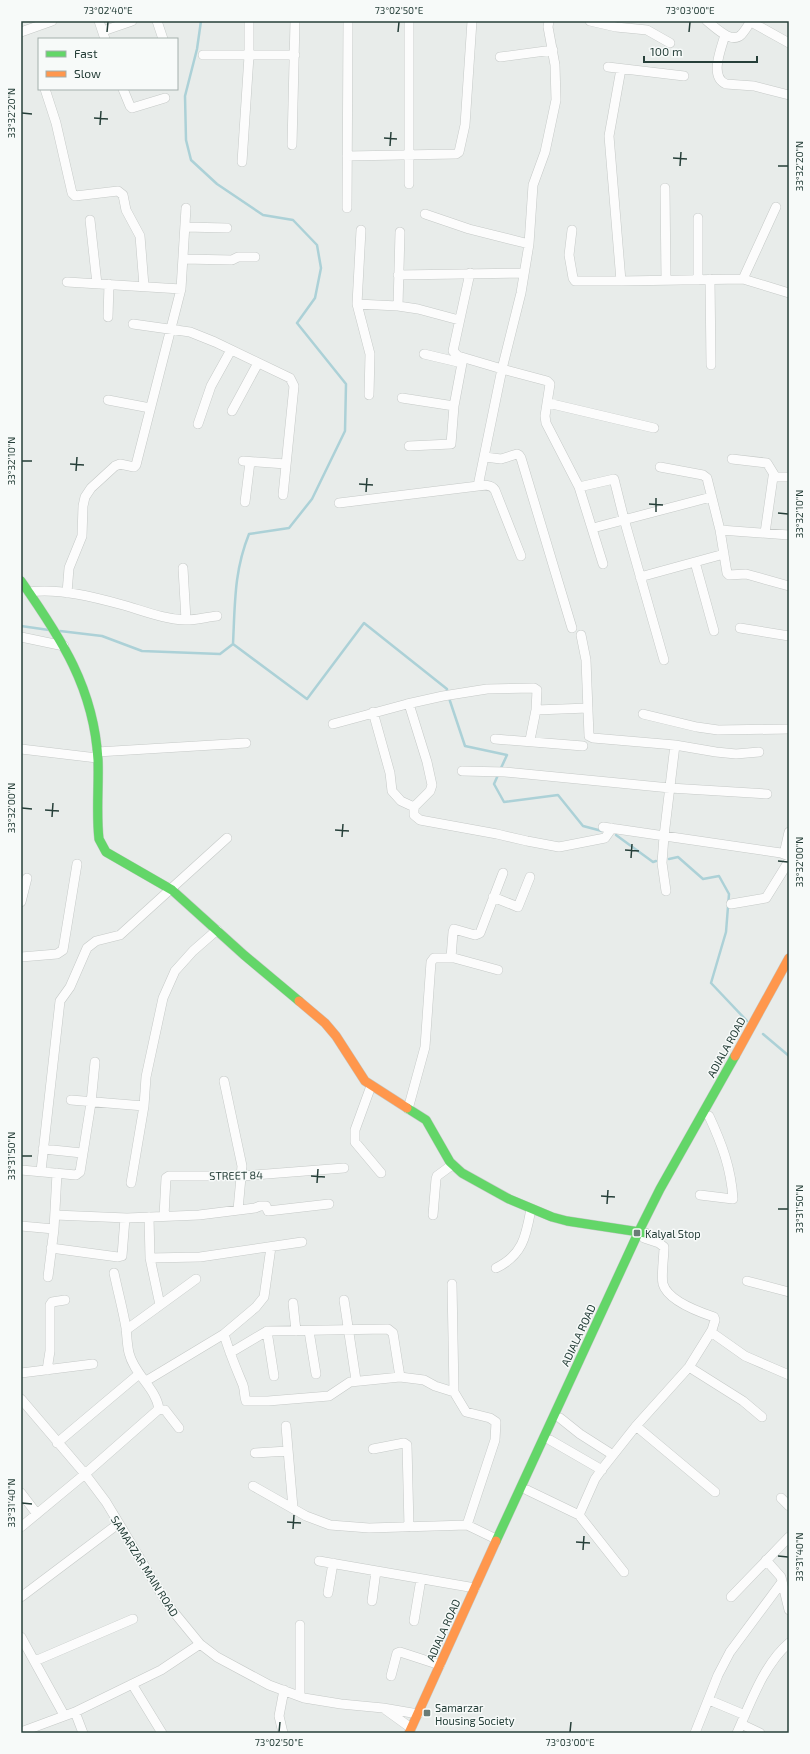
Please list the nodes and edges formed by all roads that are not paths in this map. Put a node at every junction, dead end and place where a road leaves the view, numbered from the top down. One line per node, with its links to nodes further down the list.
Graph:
1 (52, 21): 13 (street)
2 (99, 21): 14 (street)
3 (132, 21): 14 (street)
4 (157, 21): 16 (street)
5 (249, 21): 22 (street)
6 (295, 21): 21 (street)
7 (348, 21): 33 (street)
8 (410, 21): 32 (street)
9 (472, 21): 32 (street)
10 (549, 21): 19 (street)
11 (590, 21): 17 (street)
12 (707, 21): 15 (street)
13 (21, 32)
14 (104, 35)
15 (725, 35): 18 (street); 29 (street)
16 (163, 38)
17 (670, 43)
18 (789, 43)
19 (553, 50): 23 (street); 48 (street)
20 (203, 55): 22 (street)
21 (295, 55): 22 (street); 31 (street)
22 (250, 56): 34 (street)
23 (500, 57)
24 (608, 67): 25 (street)
25 (621, 69): 26 (street); 58 (street)
26 (684, 76)
27 (45, 90): 62 (street)
28 (123, 90): 30 (street)
29 (789, 95)
30 (165, 98)
31 (292, 145)
32 (410, 154): 33 (street); 35 (street)
33 (347, 156): 39 (street)
34 (242, 162)
35 (409, 184)
36 (666, 188): 56 (street)
37 (776, 207): 55 (street)
38 (186, 208): 43 (street)
39 (347, 208)
40 (424, 214): 48 (street)
41 (698, 218): 57 (street)
42 (90, 220): 60 (street)
43 (185, 227): 44 (street); 50 (street)
44 (227, 228)
45 (361, 230): 65 (street)
46 (572, 230): 58 (street)
47 (400, 232): 53 (street)
48 (529, 244): 52 (street)
49 (255, 257): 50 (street)
50 (182, 259): 63 (street)
51 (470, 273): 52 (street); 53 (street); 68 (street)
52 (524, 273): 76 (street)
53 (398, 275): 66 (street)
54 (710, 279): 55 (street); 57 (street); 75 (street)
55 (743, 279): 64 (street)
56 (666, 280): 57 (street); 58 (street)
57 (698, 280)
58 (621, 281)
59 (67, 282): 60 (street)
60 (97, 284): 61 (street)
61 (109, 284): 62 (street); 67 (street)
62 (144, 286): 63 (street)
63 (181, 289): 70 (street)
64 (789, 293)
65 (357, 304): 66 (street); 77 (street)
66 (398, 306): 68 (street)
67 (108, 316)
68 (459, 320): 73 (street)
69 (133, 324): 70 (street)
70 (171, 329): 71 (street); 82 (street)
71 (231, 350): 74 (street); 84 (street)
72 (424, 354): 73 (street)
73 (463, 360): 76 (street); 81 (street)
74 (258, 363): 83 (street); 89 (street)
75 (711, 365)
76 (502, 369): 80 (street); 87 (street)
77 (369, 395)
78 (402, 398): 81 (street)
79 (108, 400): 82 (street)
80 (548, 403): 85 (street); 94 (street)
81 (454, 406): 86 (street)
82 (150, 408): 113 (street)
83 (232, 411)
84 (198, 424)
85 (654, 428)
86 (409, 446)
87 (485, 457): 93 (street); 116 (street)
88 (732, 459): 91 (street)
89 (286, 464): 95 (street); 97 (street)
90 (660, 468): 96 (street)
91 (775, 476): 92 (street); 102 (street)
92 (789, 477)
93 (478, 486): 98 (street); 105 (street)
94 (579, 487): 99 (street); 100 (street)
95 (283, 495)
96 (712, 497): 99 (street); 101 (street)
97 (245, 502)
98 (339, 503)
99 (624, 519): 100 (street); 109 (street)
100 (593, 528): 107 (street)
101 (720, 530): 102 (street); 104 (street)
102 (765, 533): 103 (street)
103 (789, 535)
104 (724, 554): 106 (street); 111 (street)
105 (521, 556)
106 (695, 562): 109 (street); 118 (street)
107 (603, 564)
108 (183, 568): 115 (street)
109 (640, 577): 123 (street)
110 (21, 580): 112 (main road)
111 (789, 586)
112 (29, 592): 113 (street); 122 (main road)
113 (67, 593): 115 (street)
114 (217, 616): 115 (street)
115 (186, 620)
116 (572, 628)
117 (740, 628): 120 (street)
118 (714, 631)
119 (581, 635): 125 (street)
120 (789, 636)
121 (21, 637): 122 (street)
122 (63, 644): 138 (main road)
123 (664, 660)
124 (409, 704): 126 (street); 127 (street); 142 (street)
125 (588, 708): 126 (street); 134 (street)
126 (536, 710): 132 (street)
127 (373, 712): 129 (street); 142 (street)
128 (643, 714): 130 (street)
129 (333, 724)
130 (789, 729)
131 (495, 739): 132 (street)
132 (530, 740): 135 (street)
133 (246, 743): 138 (street)
134 (675, 745): 137 (street); 140 (street)
135 (583, 746)
136 (21, 749): 138 (street)
137 (759, 752)
138 (97, 755): 151 (main road)
139 (462, 772): 140 (street)
140 (670, 788): 141 (street); 144 (street)
141 (767, 794)
142 (414, 807): 144 (street)
143 (789, 832): 146 (street)
144 (664, 836): 146 (street); 152 (street)
145 (227, 838): 151 (street)
146 (787, 857): 155 (street)
147 (77, 864): 157 (street)
148 (504, 873): 153 (street)
149 (530, 877): 153 (street)
150 (27, 878): 154 (street)
151 (172, 890): 156 (main road); 170 (street)
152 (666, 891)
153 (493, 897): 158 (street)
154 (21, 902)
155 (731, 904)
156 (217, 930): 164 (main road); 167 (street)
157 (21, 957)
158 (451, 958): 160 (street); 168 (street)
159 (789, 958): 191 (main road, ADIALA ROAD)
160 (498, 970)
161 (789, 975): 169 (main road, ADIALA ROAD)
162 (95, 1062): 166 (street)
163 (224, 1081): 178 (street)
164 (371, 1086): 168 (main road); 177 (street)
165 (71, 1100): 166 (street)
166 (91, 1103): 167 (street); 171 (street)
167 (144, 1106): 179 (street)
168 (408, 1109): 172 (main road)
169 (710, 1116): 180 (street); 191 (main road, ADIALA ROAD)
170 (44, 1149): 171 (street); 175 (street)
171 (82, 1154): 176 (street)
172 (452, 1165): 182 (main road); 185 (street)
173 (344, 1168): 178 (street, STREET 84)
174 (21, 1170): 175 (street)
175 (41, 1171): 176 (street)
176 (57, 1173): 184 (street)
177 (381, 1173)
178 (242, 1176): 183 (street); 186 (street, STREET 84)
179 (131, 1183)
180 (700, 1195)
181 (329, 1204): 183 (street)
182 (531, 1209): 191 (main road); 196 (street)
183 (238, 1210): 186 (street)
184 (55, 1214): 188 (street); 190 (street)
185 (433, 1215)
186 (164, 1216): 187 (street)
187 (149, 1217): 188 (street); 195 (street)
188 (125, 1218): 194 (street)
189 (21, 1226): 190 (street)
190 (54, 1229): 194 (street)
191 (643, 1234): 212 (street); 230 (main road, ADIALA ROAD); 256 (main road, ADIALA ROAD)
192 (302, 1242): 193 (street)
193 (271, 1247): 195 (street); 213 (street)
194 (51, 1248): 198 (street)
195 (150, 1258): 206 (street)
196 (496, 1268)
197 (114, 1274): 207 (street)
198 (48, 1277)
199 (196, 1279): 206 (street)
200 (747, 1281): 202 (street)
201 (452, 1284): 226 (street)
202 (789, 1292)
203 (65, 1300): 217 (street)
204 (344, 1300): 208 (street)
205 (293, 1303): 209 (street)
206 (160, 1305): 207 (street)
207 (126, 1330): 219 (street)
208 (349, 1330): 210 (street); 223 (street); 224 (street)
209 (296, 1331): 210 (street); 211 (street)
210 (309, 1331): 220 (street)
211 (267, 1332): 214 (street); 222 (street)
212 (710, 1332): 216 (street); 221 (street)
213 (224, 1334): 214 (street); 225 (street)
214 (230, 1353): 224 (street)
215 (93, 1364): 217 (street)
216 (689, 1367): 229 (street); 232 (street)
217 (47, 1370): 218 (street)
218 (21, 1373)
219 (139, 1374): 225 (street); 235 (street)
220 (316, 1374)
221 (789, 1375)
222 (274, 1376)
223 (400, 1377): 224 (street); 226 (street)
224 (356, 1380)
225 (146, 1381): 228 (street)
226 (454, 1392): 252 (street)
227 (21, 1399): 235 (street, SAMARZAR MAIN ROAD)
228 (159, 1410): 233 (street); 241 (street)
229 (762, 1417)
230 (560, 1418): 234 (main road, ADIALA ROAD); 239 (street)
231 (286, 1426): 237 (street)
232 (636, 1426): 239 (street); 244 (street)
233 (179, 1428)
234 (550, 1440): 240 (street); 243 (main road, ADIALA ROAD)
235 (57, 1443): 241 (street, SAMARZAR MAIN ROAD)
236 (373, 1449): 254 (street)
237 (288, 1451): 238 (street); 248 (street)
238 (255, 1453)
239 (613, 1455): 240 (street)
240 (602, 1470): 250 (street)
241 (85, 1474): 249 (street); 251 (street, SAMARZAR MAIN ROAD)
242 (253, 1486): 248 (street)
243 (527, 1490): 250 (street); 289 (main road, ADIALA ROAD)
244 (715, 1492)
245 (21, 1493): 249 (street)
246 (781, 1498): 247 (street)
247 (789, 1506)
248 (293, 1508): 254 (street)
249 (37, 1514): 253 (street)
250 (579, 1515): 261 (street)
251 (118, 1524): 266 (street); 275 (street, SAMARZAR MAIN ROAD)
252 (467, 1525): 254 (street); 256 (street)
253 (21, 1527)
254 (409, 1527)
255 (789, 1537): 257 (street)
256 (496, 1539): 264 (main road, ADIALA ROAD)
257 (766, 1560): 263 (street); 267 (street)
258 (319, 1561): 259 (street)
259 (333, 1564): 260 (street); 265 (street)
260 (376, 1571): 262 (street); 268 (street)
261 (624, 1572)
262 (421, 1579): 264 (street); 271 (street)
263 (782, 1582): 269 (street); 282 (street)
264 (474, 1588): 277 (main road, ADIALA ROAD)
265 (328, 1593)
266 (21, 1597)
267 (731, 1597)
268 (372, 1601)
269 (789, 1610)
270 (133, 1619): 276 (street)
271 (414, 1621)
272 (300, 1625): 281 (street)
273 (21, 1637): 276 (street)
274 (789, 1643): 287 (street)
275 (200, 1644): 279 (street); 280 (street, SAMARZAR MAIN ROAD)
276 (35, 1661): 286 (street)
277 (440, 1665): 278 (street); 285 (main road, ADIALA ROAD)
278 (392, 1676)
279 (132, 1684): 284 (street); 292 (street)
280 (284, 1690): 281 (street, SAMARZAR MAIN ROAD); 293 (street)
281 (300, 1696): 283 (street, SAMARZAR MAIN ROAD)
282 (709, 1700): 287 (street); 294 (street)
283 (383, 1708): 285 (street, SAMARZAR MAIN ROAD); 289 (street)
284 (75, 1712): 286 (street); 291 (street)
285 (418, 1714): 289 (main road, ADIALA ROAD)
286 (64, 1715): 290 (street)
287 (745, 1715): 288 (street)
288 (739, 1729): 295 (street)
289 (413, 1731)
290 (21, 1732)
291 (84, 1733)
292 (162, 1733)
293 (283, 1733)
294 (694, 1733)
295 (760, 1733)

